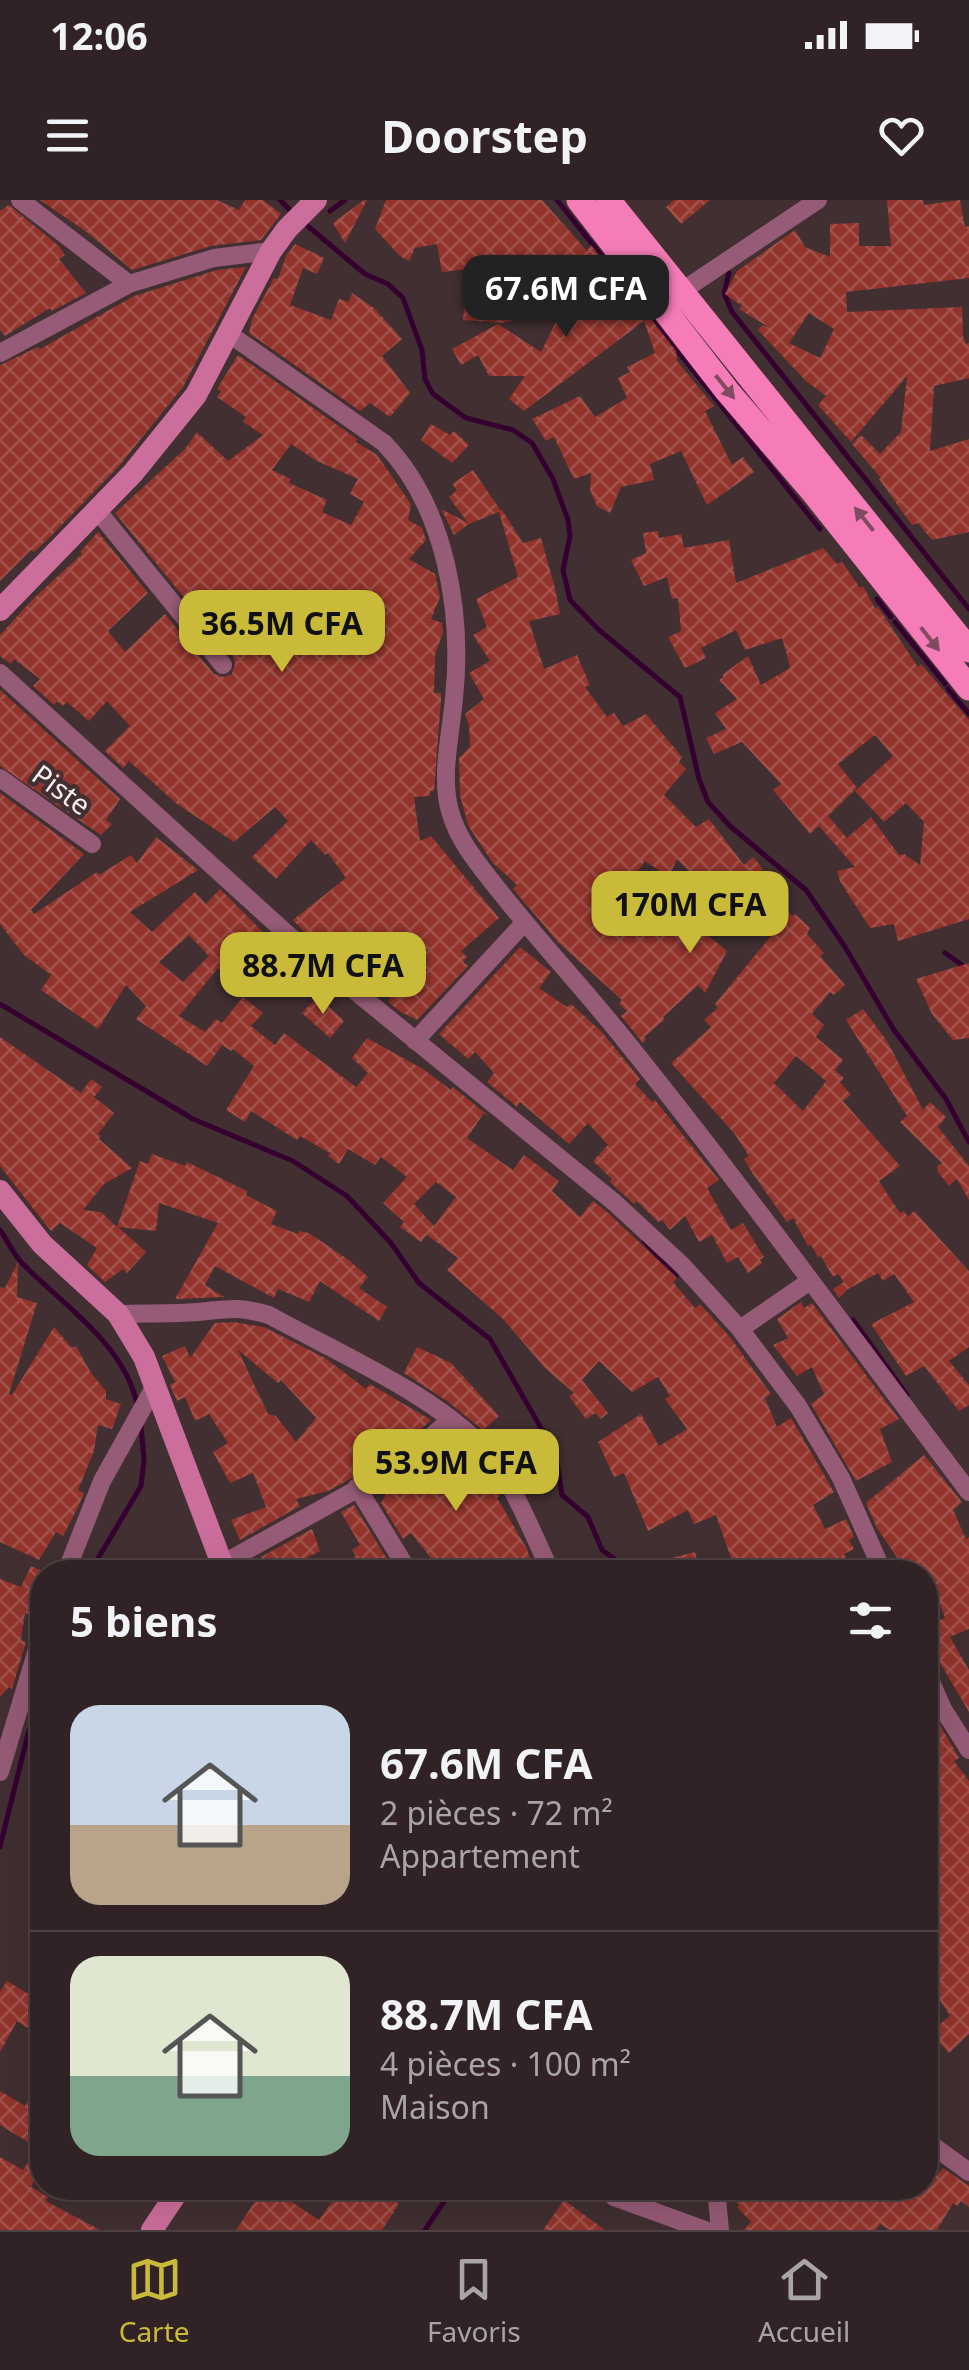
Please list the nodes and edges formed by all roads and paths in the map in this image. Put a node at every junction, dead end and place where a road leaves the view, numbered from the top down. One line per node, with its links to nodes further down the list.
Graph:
1 (20, 200): 7 (street)
2 (579, 200): 8 (main road)
3 (608, 200): 8 (main road)
4 (818, 200): 8 (street)
5 (311, 204): 6 (main road)
6 (271, 251): 7 (street); 9 (main road)
7 (129, 284): 10 (street)
8 (671, 298): 13 (main road, one-way to 8); 16 (main road, one-way to 16)
9 (228, 333): 11 (main road); 19 (street)
10 (0, 353)
11 (96, 509): 12 (main road); 14 (street)
12 (0, 610)
13 (967, 646)
14 (223, 665)
15 (0, 673): 20 (street)
16 (969, 688)
17 (0, 778): 18 (street, Piste)
18 (92, 844)
19 (524, 923): 20 (street); 22 (street)
20 (415, 1040): 24 (street)
21 (0, 1191): 23 (main road)
22 (810, 1281): 24 (street); 28 (street)
23 (118, 1314): 25 (main road); 26 (street)
24 (740, 1329): 34 (street)
25 (156, 1384): 29 (street); 30 (main road)
26 (451, 1419): 27 (street); 33 (street)
27 (356, 1487): 31 (street); 32 (street)
28 (969, 1492)
29 (71, 1560)
30 (221, 1560)
31 (237, 1560)
32 (402, 1560)
33 (545, 1560)
34 (877, 1560)
35 (30, 1673): 38 (street)
36 (938, 1699): 37 (street)
37 (969, 1750)
38 (0, 1772)
39 (938, 2149): 40 (street)
40 (969, 2172)
41 (172, 2200): 44 (main road)
42 (622, 2200): 45 (street)
43 (717, 2200): 46 (street)
44 (152, 2230)
45 (705, 2230)
46 (720, 2230)

